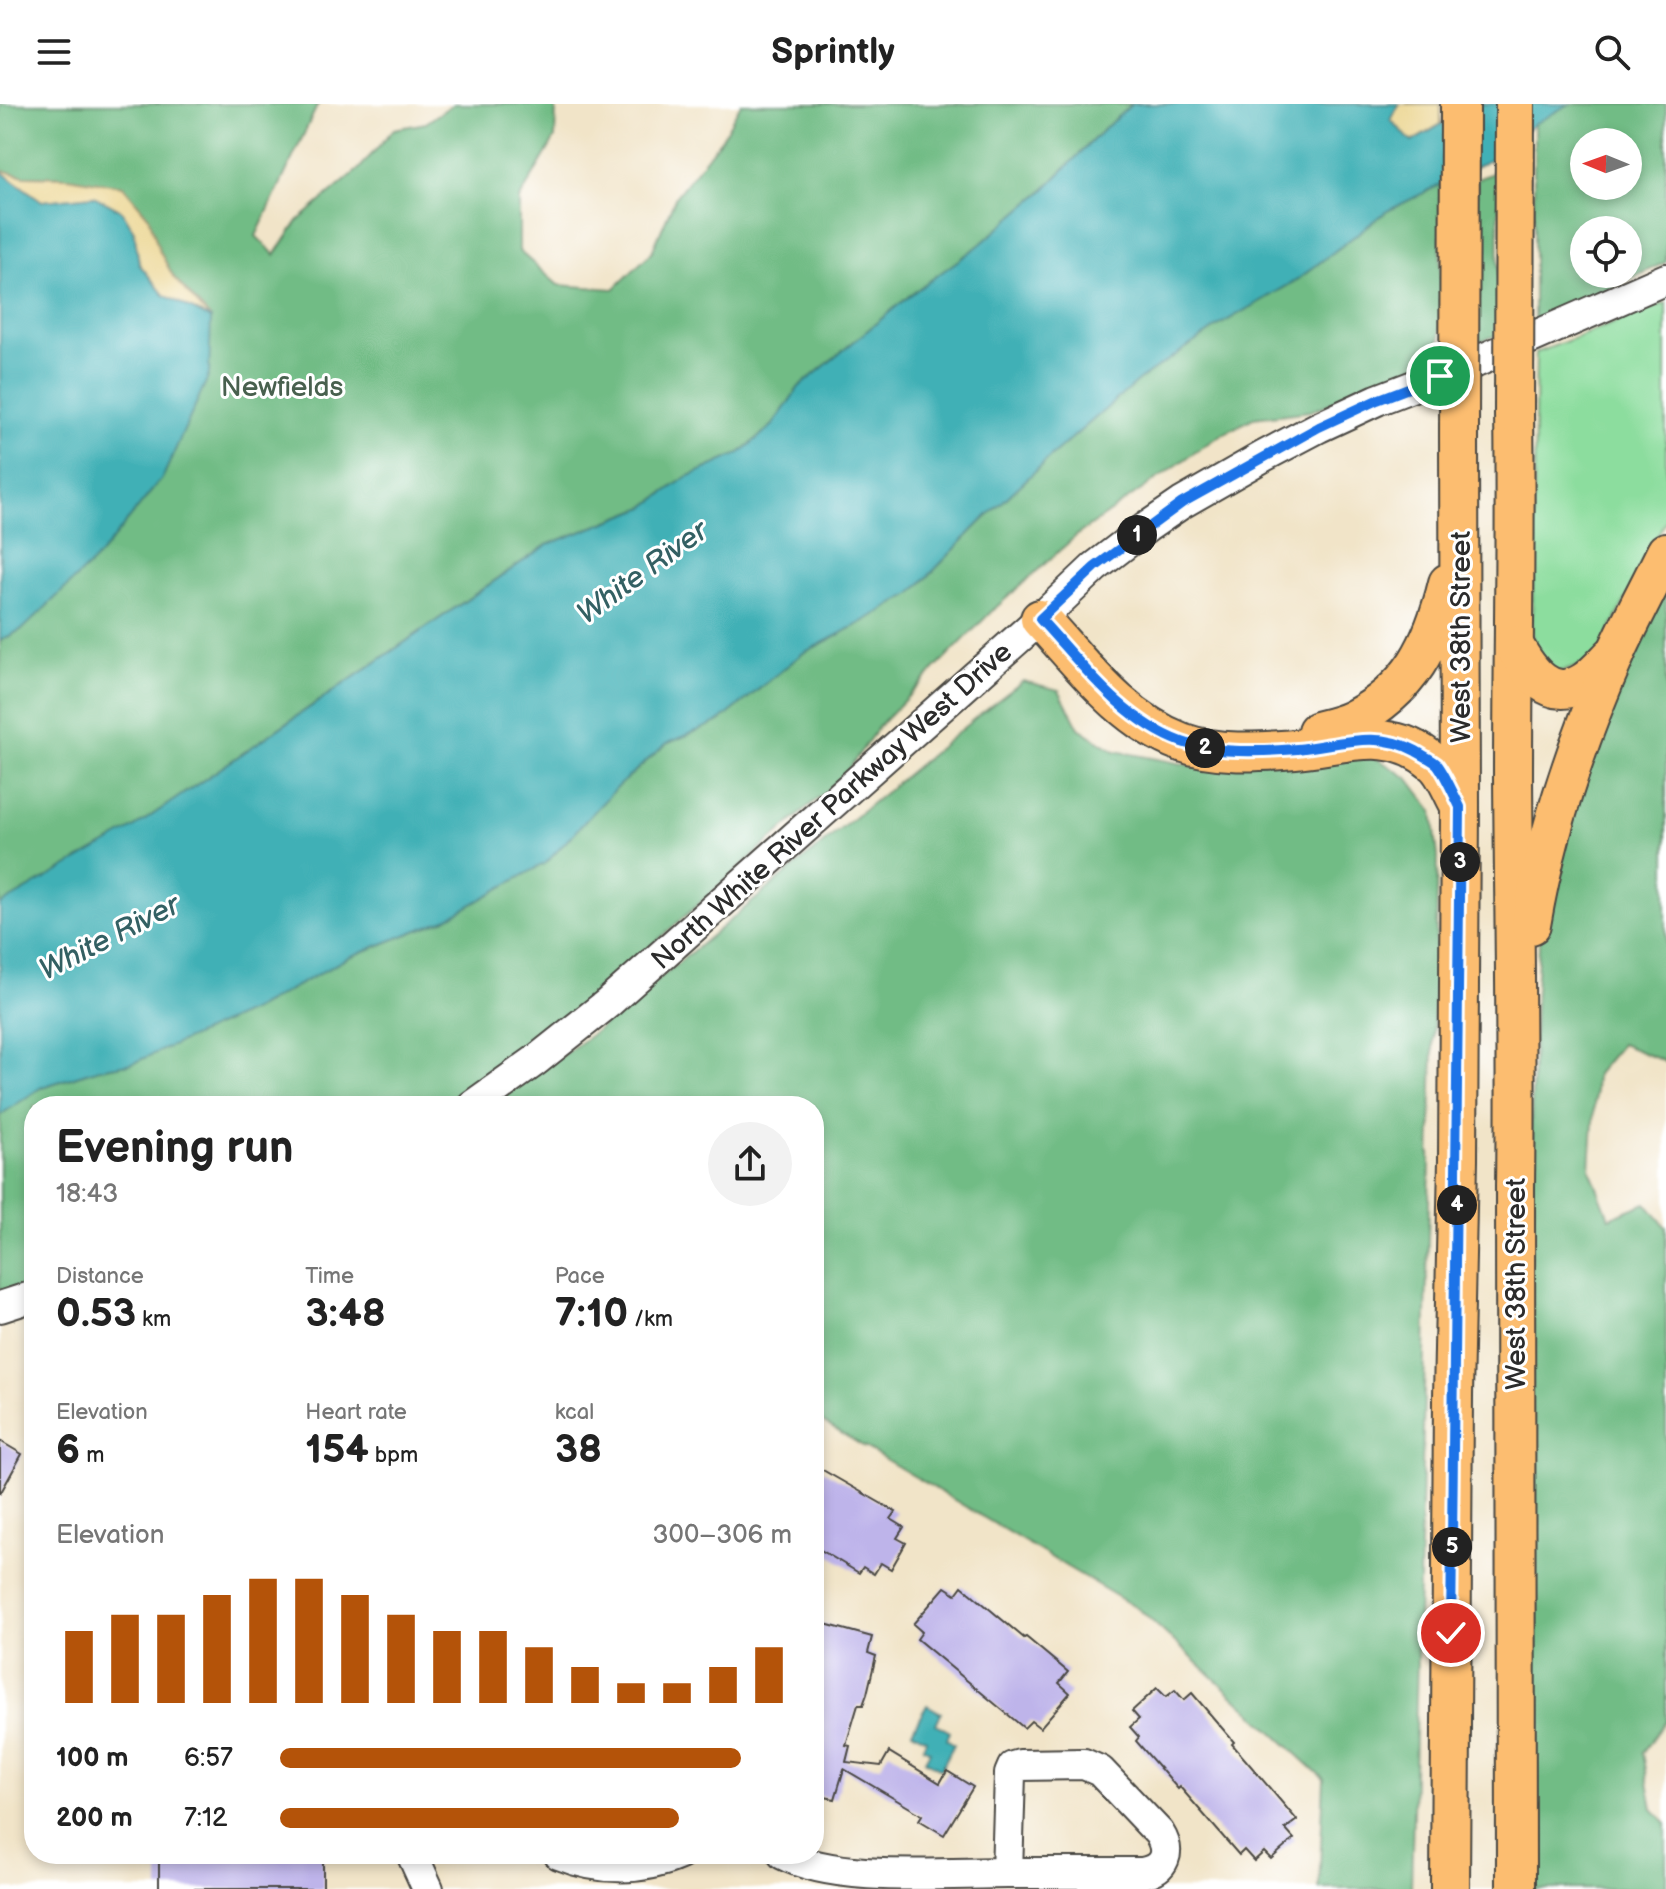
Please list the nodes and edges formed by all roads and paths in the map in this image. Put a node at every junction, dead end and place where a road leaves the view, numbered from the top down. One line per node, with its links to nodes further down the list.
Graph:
1 (1460, 104): 4 (main road, West 38th Street, bridge)
2 (1515, 104): 7 (main road, West 38th Street, bridge)
3 (1666, 279): 6 (street, North White River Parkway West Drive)
4 (1459, 538): 9 (main road); 10 (main road, West 38th Street)
5 (1666, 552): 8 (main road)
6 (1040, 619): 9 (main road); 12 (street, North White River Parkway West Drive)
7 (1514, 645): 8 (main road); 11 (main road, West 38th Street)
8 (1617, 651): 11 (main road)
9 (1233, 751): 10 (main road)
10 (1460, 807): 20 (main road, West 38th Street)
11 (1517, 1071): 21 (main road, West 38th Street)
12 (486, 1096)
13 (417, 1864): 19 (street)
14 (598, 1864): 15 (street)
15 (649, 1864)
16 (810, 1864): 18 (street)
17 (1007, 1873): 17 (street); 18 (street)
18 (885, 1881)
19 (428, 1889)
20 (1450, 1889)
21 (1516, 1889)

